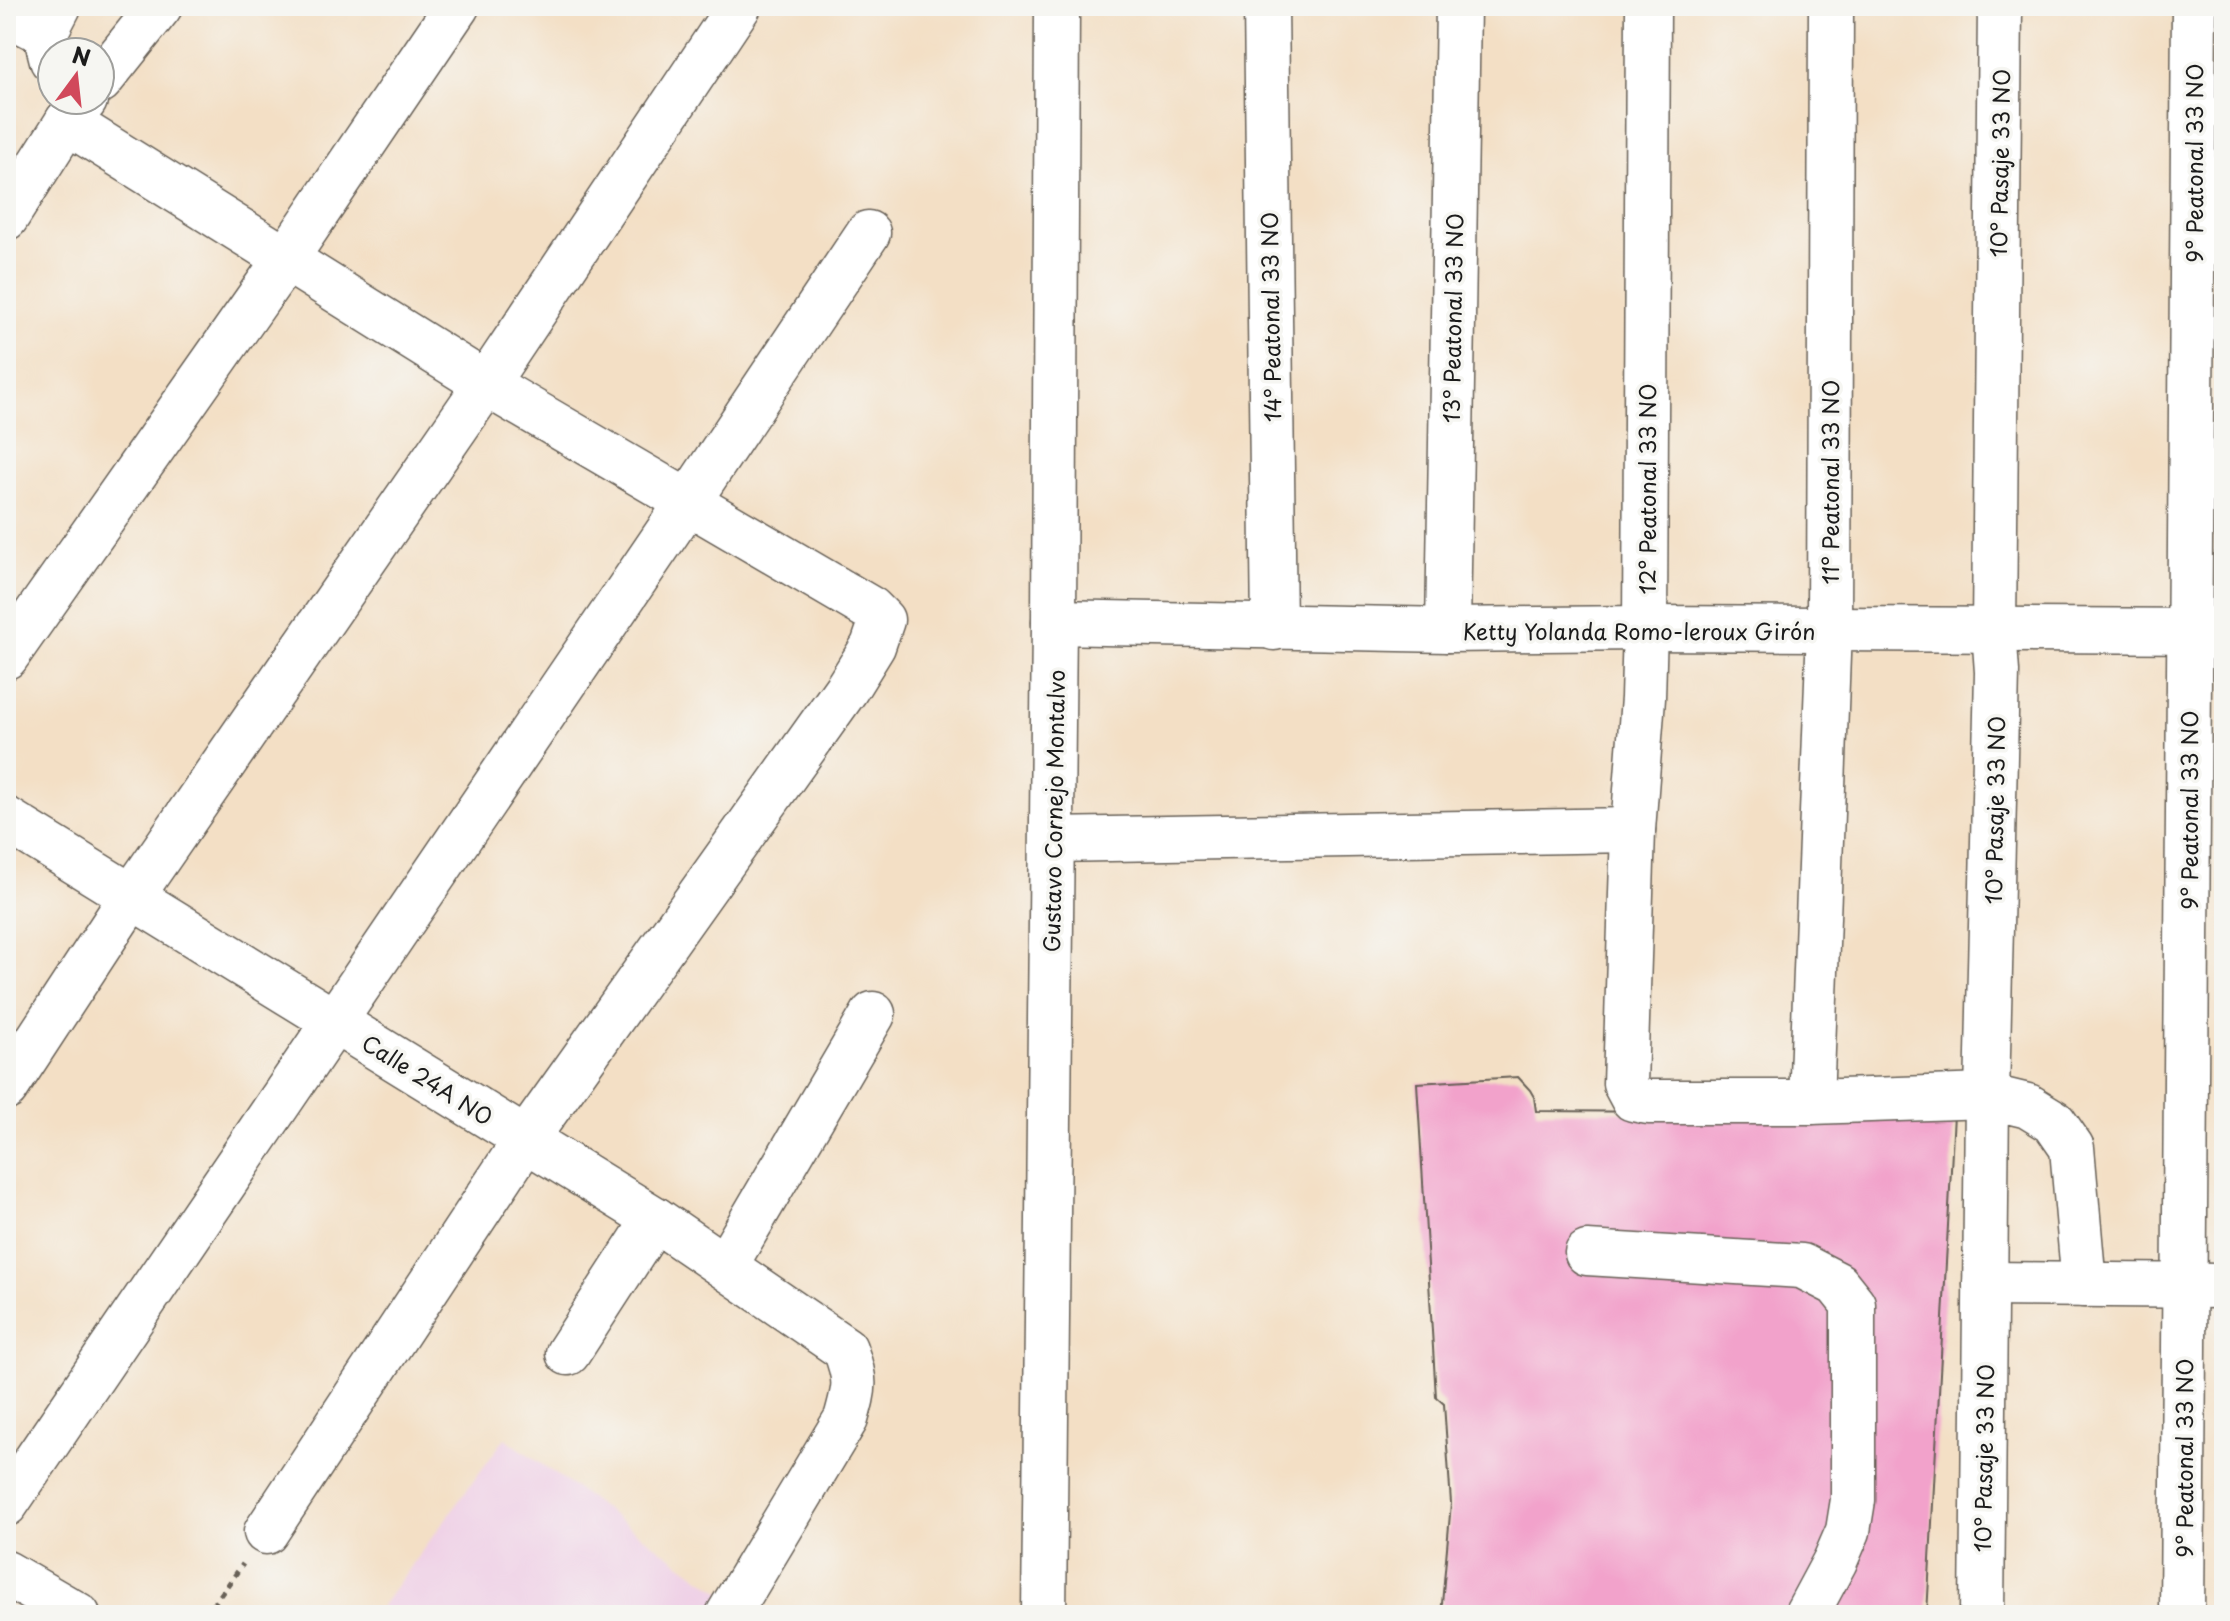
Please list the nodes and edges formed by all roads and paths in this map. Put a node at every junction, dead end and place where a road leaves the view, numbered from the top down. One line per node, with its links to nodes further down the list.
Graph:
1 (160, 6): 13 (street)
2 (457, 6): 18 (street)
3 (739, 6): 19 (street)
4 (1057, 6): 21 (street, Gustavo Cornejo Montalvo)
5 (1266, 6): 22 (street, 14° Peatonal 33 NO)
6 (1458, 6): 25 (street, 13° Peatonal 33 NO)
7 (1648, 6): 23 (street, 12° Peatonal 33 NO)
8 (1831, 6): 24 (street, 11° Peatonal 33 NO)
9 (2000, 6): 26 (street, 10° Pasaje 33 NO)
10 (2194, 6): 27 (street, 9° Peatonal 33 NO)
11 (6, 13): 12 (street)
12 (52, 33)
13 (116, 61)
14 (66, 116): 16 (street)
15 (84, 116): 18 (street)
16 (6, 218)
17 (868, 233): 20 (street)
18 (285, 260): 19 (street); 28 (street)
19 (486, 384): 20 (street); 32 (street)
20 (688, 502): 34 (street); 38 (street)
21 (1054, 622): 22 (street, Ketty Yolanda Romo-leroux Girón); 31 (street, Gustavo Cornejo Montalvo)
22 (1274, 628): 25 (street, Ketty Yolanda Romo-leroux Girón)
23 (1645, 628): 24 (street, Ketty Yolanda Romo-leroux Girón); 25 (street, Ketty Yolanda Romo-leroux Girón); 30 (street, 12° Peatonal 33 NO)
24 (1829, 629): 26 (street, Ketty Yolanda Romo-leroux Girón); 37 (street, 11° Peatonal 33 NO)
25 (1448, 630)
26 (1994, 630): 27 (street, Ketty Yolanda Romo-leroux Girón); 36 (street, 10° Pasaje 33 NO)
27 (2206, 631): 44 (street, 9° Peatonal 33 NO)
28 (6, 657)
29 (6, 819): 32 (street, Calle 24A NO)
30 (1633, 830): 31 (street); 37 (street, 12° Peatonal 33 NO)
31 (1053, 840): 52 (street, Gustavo Cornejo Montalvo)
32 (132, 896): 34 (street, Calle 24A NO); 35 (street)
33 (873, 1014): 41 (street)
34 (334, 1021): 38 (street, Calle 24A NO); 46 (street)
35 (6, 1088)
36 (1987, 1096): 37 (street); 42 (street, 10° Pasaje 33 NO); 43 (street)
37 (1811, 1102)
38 (526, 1139): 39 (street, Calle 24A NO); 47 (street)
39 (655, 1219): 41 (street, Calle 24A NO); 45 (street)
40 (1587, 1253): 53 (street)
41 (725, 1266): 51 (street, Calle 24A NO)
42 (1985, 1284): 43 (street); 54 (street, 10° Pasaje 33 NO)
43 (2084, 1285): 44 (street)
44 (2204, 1286): 55 (street, 9° Peatonal 33 NO)
45 (568, 1353)
46 (6, 1504)
47 (266, 1532): 50 (path)
48 (6, 1573): 49 (street)
49 (78, 1615)
50 (206, 1615)
51 (728, 1615)
52 (1044, 1615)
53 (1806, 1615)
54 (1982, 1615)
55 (2182, 1615)

